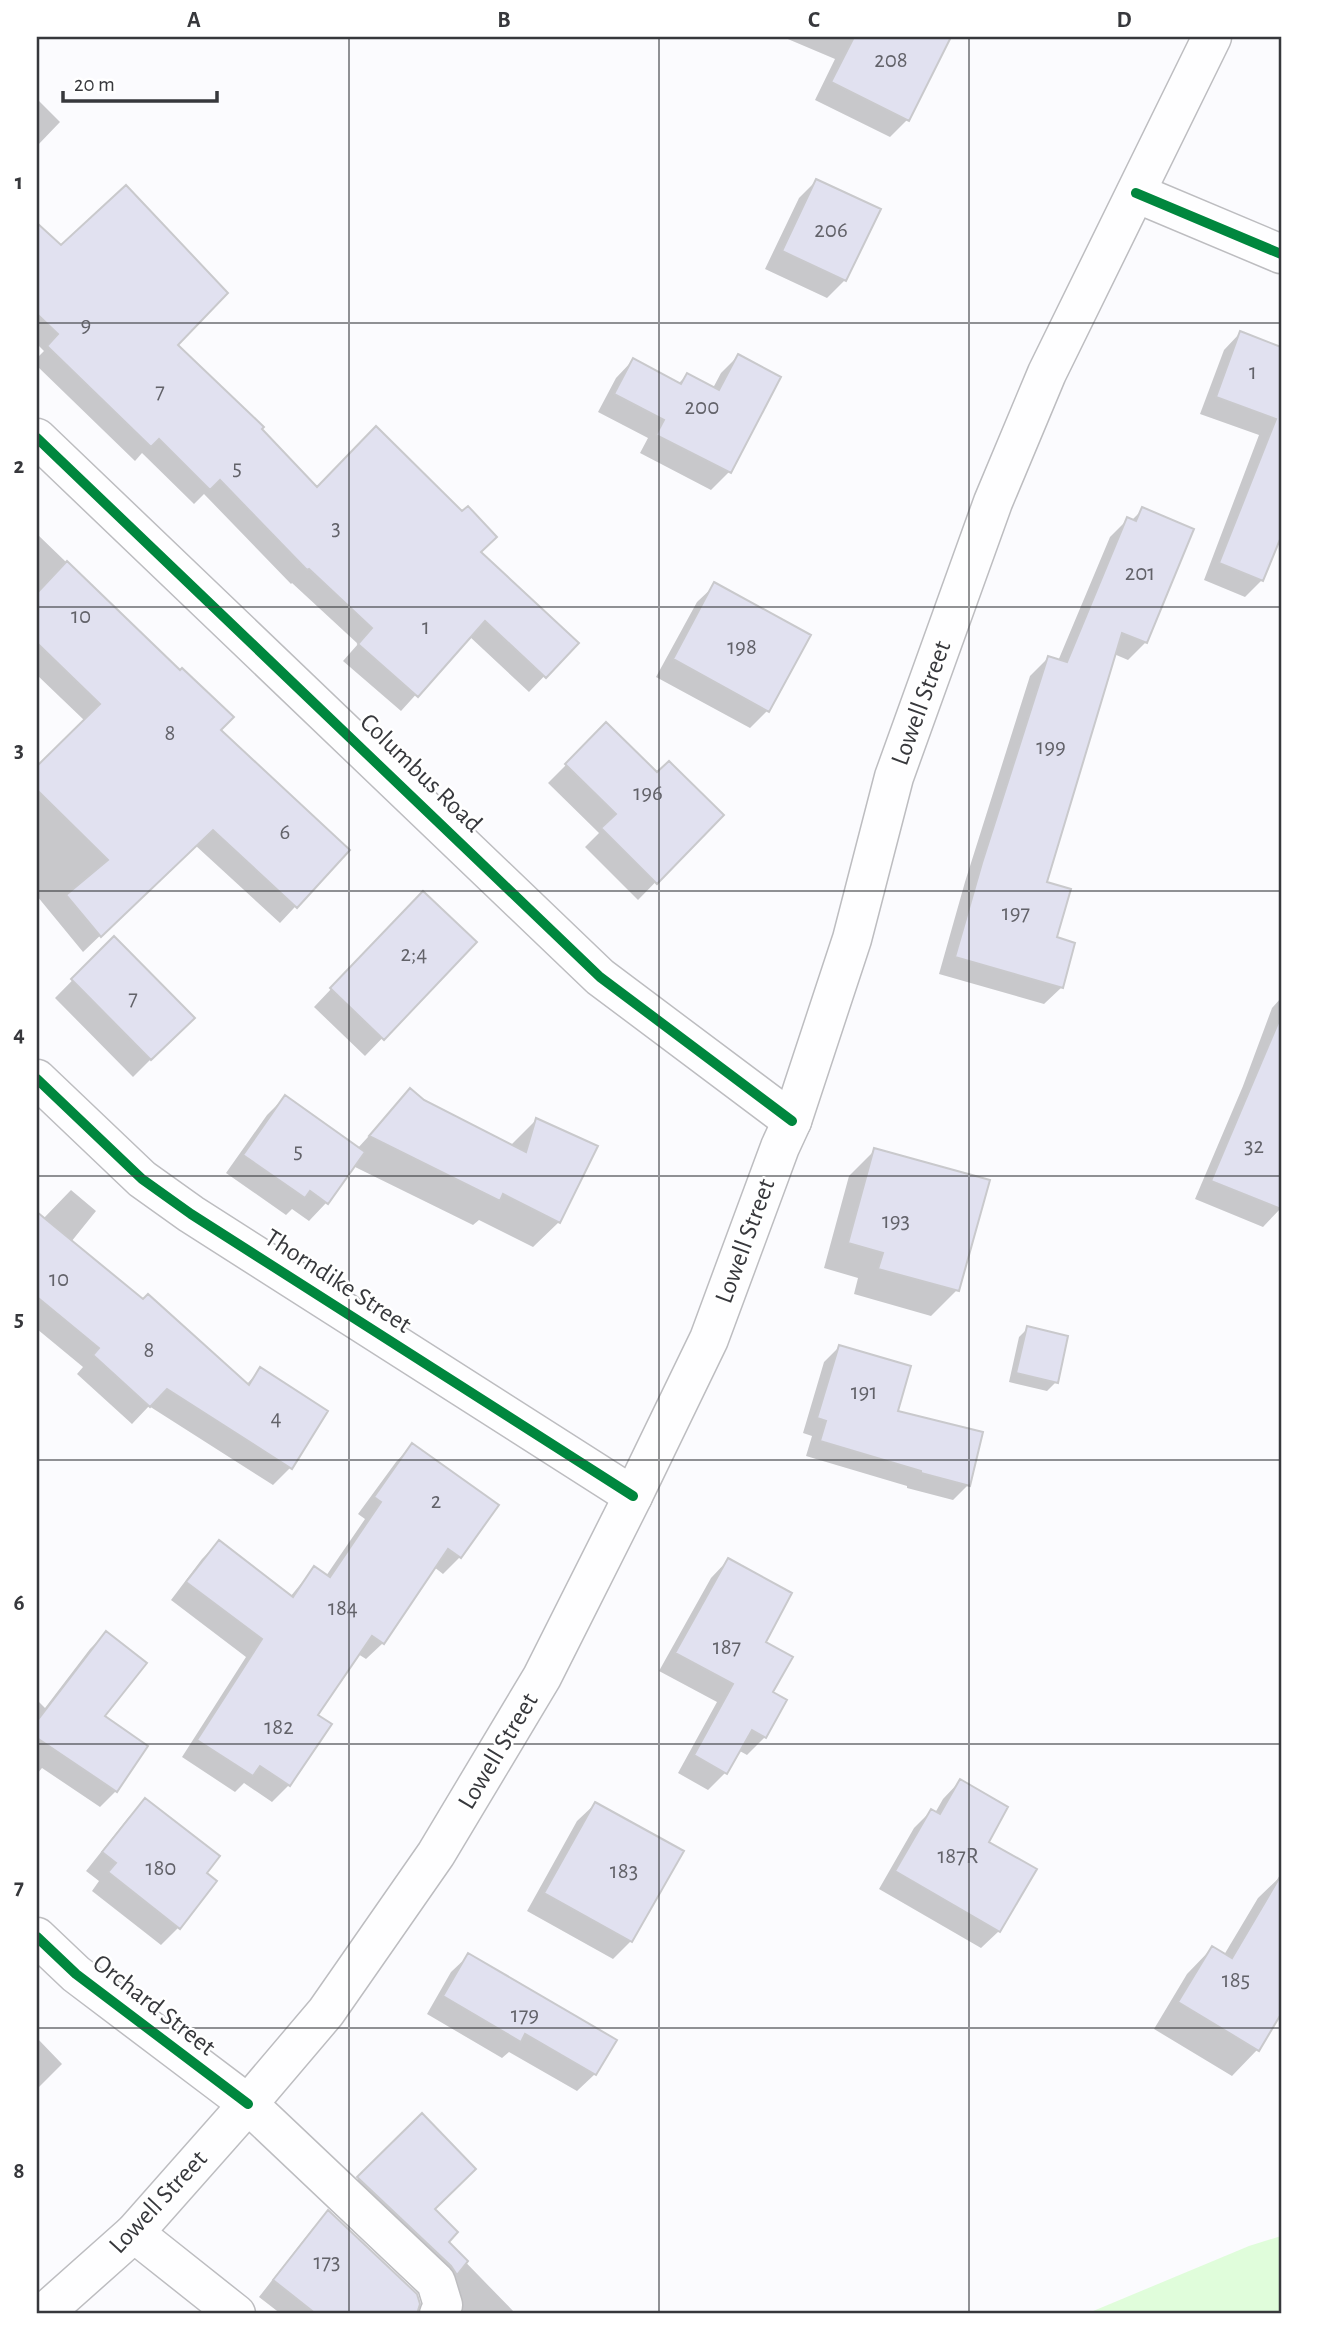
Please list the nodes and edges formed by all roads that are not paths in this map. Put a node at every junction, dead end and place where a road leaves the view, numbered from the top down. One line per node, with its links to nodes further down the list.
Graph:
1 (1212, 37): 2 (main road, Lowell Street)
2 (1136, 193): 3 (main road); 6 (main road, Lowell Street)
3 (1281, 254)
4 (37, 438): 6 (main road, Columbus Road)
5 (37, 1079): 7 (main road, Thorndike Street)
6 (792, 1121): 7 (main road, Lowell Street)
7 (633, 1496): 9 (main road, Lowell Street)
8 (37, 1937): 9 (main road, Orchard Street)
9 (248, 2104): 10 (main road, Lowell Street); 13 (main road, Orchard Street)
10 (134, 2233): 11 (main road, Lowell Street); 12 (main road)
11 (43, 2314)
12 (236, 2314)
13 (439, 2314)

